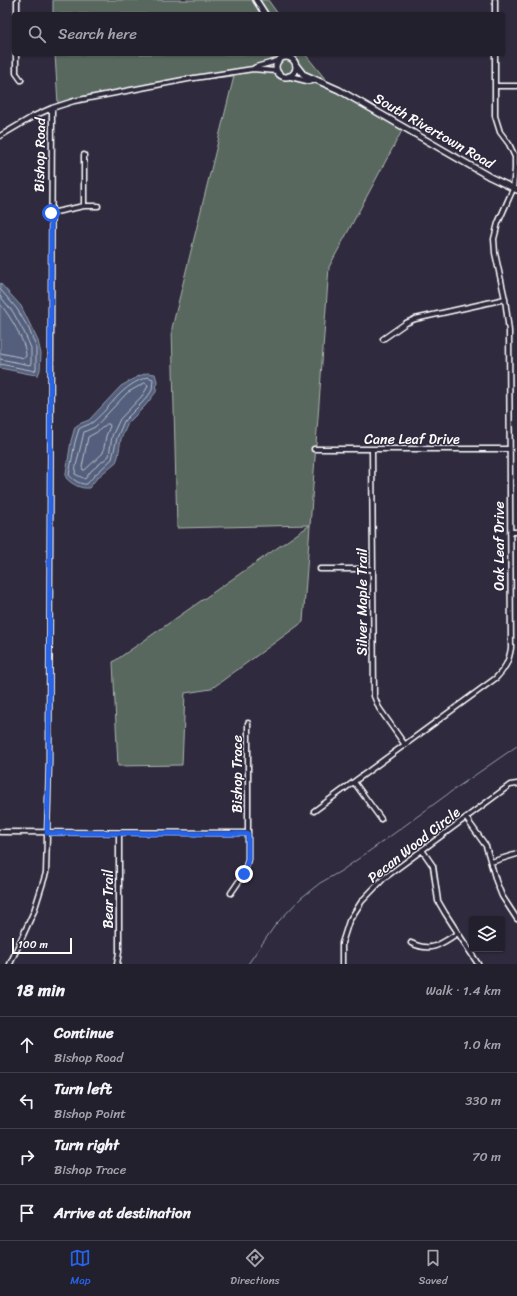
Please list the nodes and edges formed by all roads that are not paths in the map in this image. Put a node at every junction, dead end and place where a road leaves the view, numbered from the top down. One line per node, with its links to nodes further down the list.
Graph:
1 (17, 0): 4 (street)
2 (256, 0): 5 (main road)
3 (495, 0): 6 (street)
4 (17, 12)
5 (264, 12)
6 (495, 12)
7 (16, 56): 15 (street)
8 (495, 56): 17 (street)
9 (292, 57): 10 (main road); 11 (main road)
10 (279, 58): 12 (street); 13 (main road)
11 (296, 66): 14 (main road); 16 (main road)
12 (253, 69): 13 (street); 19 (street)
13 (276, 71): 14 (main road)
14 (289, 76): 16 (main road)
15 (21, 80)
16 (314, 80): 22 (main road, South Rivertown Road)
17 (495, 86): 18 (street); 22 (street)
18 (517, 86)
19 (52, 108): 20 (street); 25 (street, Bishop Road)
20 (0, 136)
21 (84, 155): 23 (street)
22 (515, 189): 26 (street, Oak Leaf Drive)
23 (84, 206): 24 (street); 25 (street)
24 (98, 206)
25 (51, 213): 43 (street, Bishop Road)
26 (505, 299): 27 (street); 29 (street, Oak Leaf Drive)
27 (383, 339)
28 (314, 449): 30 (street, Cane Leaf Drive)
29 (509, 449): 30 (street, Cane Leaf Drive); 31 (street, Oak Leaf Drive)
30 (372, 450): 34 (street, Silver Maple Trail)
31 (510, 532): 32 (street); 36 (street, Oak Leaf Drive)
32 (517, 532)
33 (320, 569): 34 (street)
34 (373, 569): 36 (street, Silver Maple Trail)
35 (248, 723): 45 (street, Bishop Trace)
36 (404, 745): 37 (street, Oak Leaf Drive)
37 (354, 782): 39 (street, Oak Leaf Drive); 41 (street)
38 (517, 784): 40 (street, Pecan Wood Circle)
39 (314, 811)
40 (466, 818): 46 (street, Pecan Wood Circle); 48 (street)
41 (381, 819)
42 (0, 832): 43 (street)
43 (47, 833): 44 (street); 53 (street, Bishop Road)
44 (119, 833): 45 (street); 54 (street, Bear Trail)
45 (248, 834): 49 (street, Bishop Trace)
46 (422, 850): 51 (street); 55 (street, Pecan Wood Circle)
47 (517, 854): 48 (street)
48 (491, 862): 50 (street)
49 (231, 893)
50 (517, 919)
51 (458, 933): 52 (street); 56 (street)
52 (411, 943)
53 (10, 964)
54 (117, 964)
55 (342, 964)
56 (478, 964)

